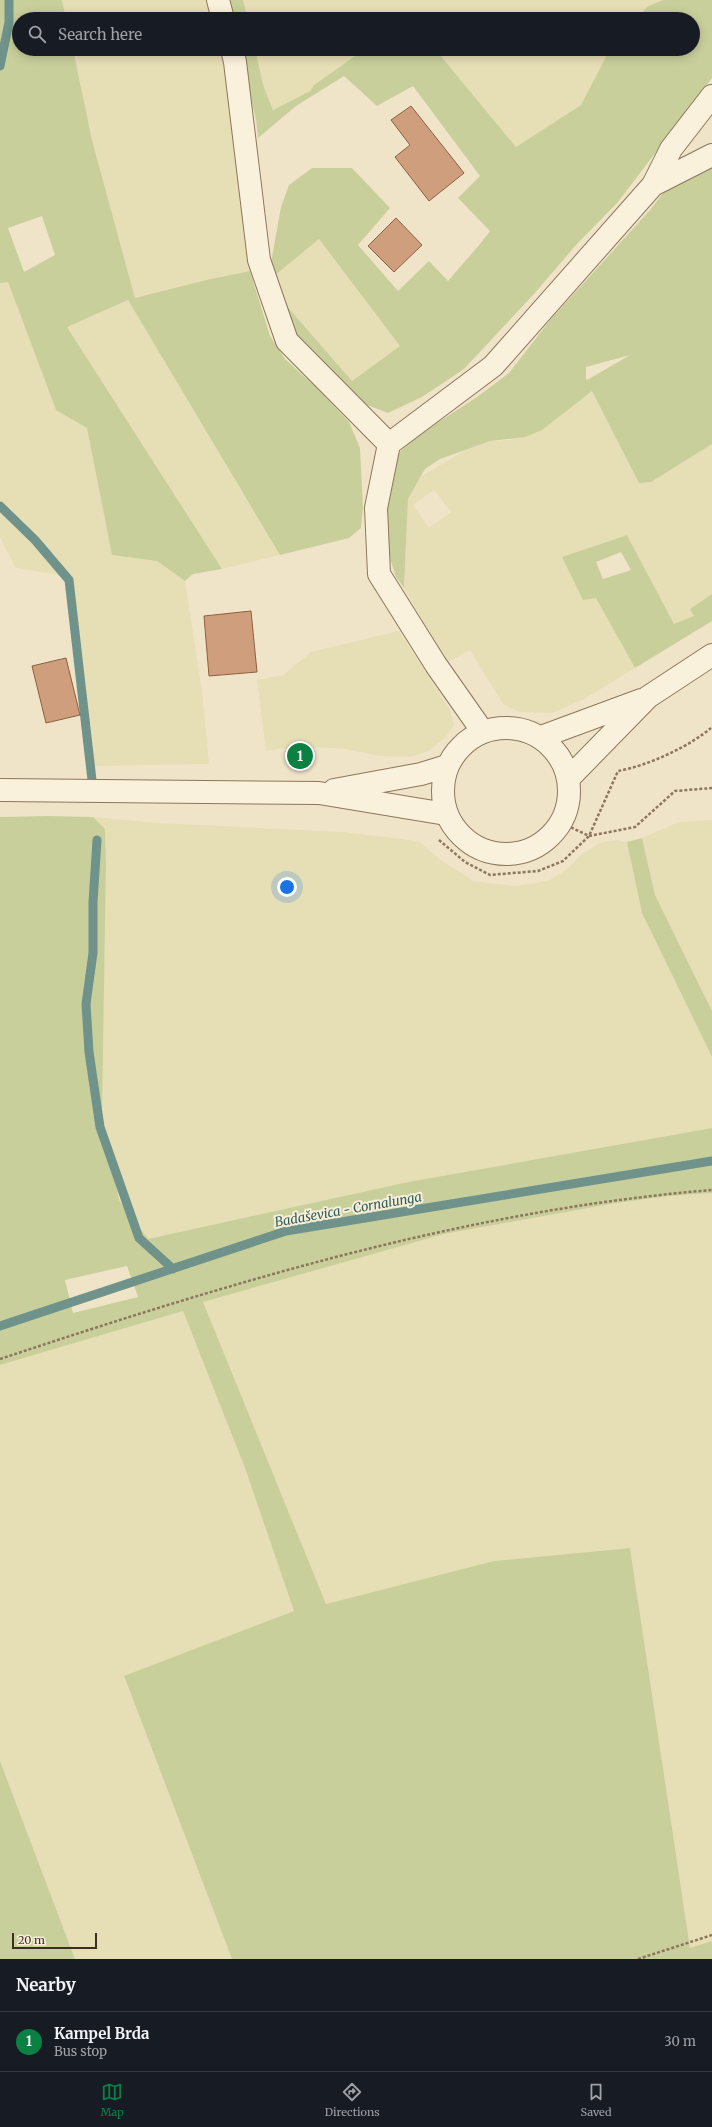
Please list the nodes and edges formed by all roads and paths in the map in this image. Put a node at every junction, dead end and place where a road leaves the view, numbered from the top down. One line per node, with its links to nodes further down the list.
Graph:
1 (218, 0): 2 (street)
2 (221, 12)
3 (234, 56): 7 (street)
4 (712, 96): 6 (street)
5 (712, 155): 6 (street)
6 (652, 185): 7 (street)
7 (389, 444): 10 (street)
8 (712, 655): 9 (street)
9 (648, 697): 11 (street); 13 (street)
10 (483, 732): 11 (street); 12 (street)
11 (541, 737): 13 (street)
12 (448, 766): 16 (street); 17 (street)
13 (569, 778): 18 (street)
14 (712, 788): 18 (path)
15 (0, 790): 16 (street)
16 (319, 793): 17 (street)
17 (446, 814): 18 (street)
18 (562, 823)
19 (712, 1190): 20 (path)
20 (0, 1359)
21 (712, 1935): 22 (path)
22 (638, 1959)

